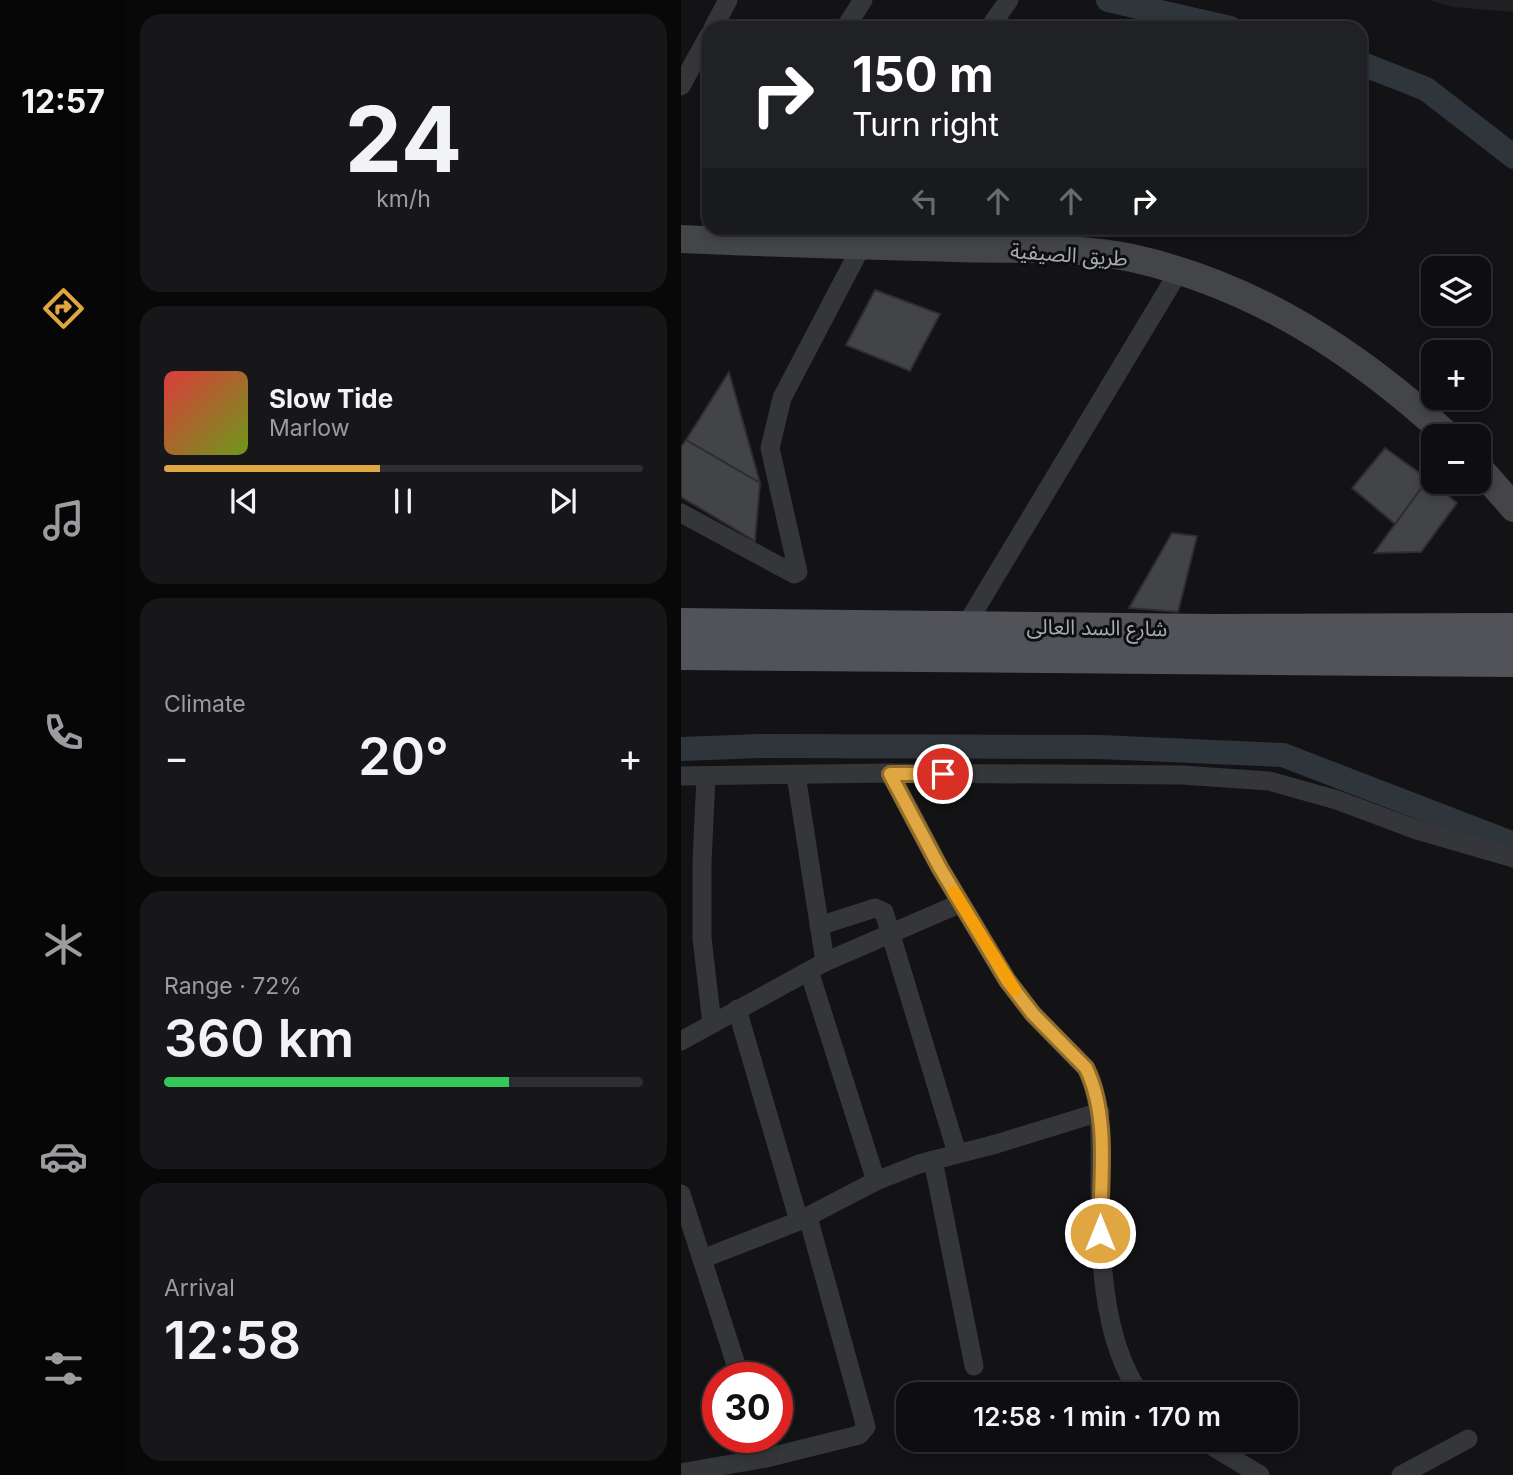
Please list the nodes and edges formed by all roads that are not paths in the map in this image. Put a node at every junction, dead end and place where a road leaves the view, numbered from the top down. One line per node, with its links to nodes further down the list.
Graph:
1 (728, 0): 4 (street)
2 (863, 0): 5 (street)
3 (1009, 0): 6 (street)
4 (717, 21)
5 (850, 21)
6 (994, 21)
7 (702, 48): 8 (street)
8 (681, 86)
9 (699, 235): 10 (street, طريق الصيفية)
10 (865, 237): 11 (street, طريق الصيفية); 15 (street)
11 (1179, 271): 12 (street, طريق الصيفية); 17 (street)
12 (1434, 424)
13 (1491, 482): 14 (street)
14 (1513, 508)
15 (681, 513)
16 (681, 624): 17 (main road, شارع السد العالى)
17 (966, 625): 19 (main road, شارع السد العالى)
18 (1513, 629): 19 (main road, شارع السد العالى)
19 (1211, 644): 20 (main road, شارع السد العالى); 21 (main road, شارع السد العالى)
20 (681, 654)
21 (1513, 661)
22 (890, 774): 24 (street); 26 (street); 27 (street)
23 (706, 775): 24 (street); 25 (street); 32 (street)
24 (796, 775): 28 (street)
25 (681, 776)
26 (1513, 858)
27 (962, 904): 29 (street); 34 (street)
28 (819, 926): 29 (street); 30 (street)
29 (892, 933): 30 (street); 35 (street)
30 (817, 966): 31 (street); 37 (street)
31 (737, 1009): 32 (street); 39 (street)
32 (712, 1024): 33 (street)
33 (681, 1041)
34 (1100, 1112): 35 (street); 43 (street)
35 (957, 1153): 36 (street)
36 (933, 1160): 37 (street); 42 (street)
37 (876, 1181): 39 (street)
38 (681, 1194): 40 (street)
39 (804, 1219): 40 (street); 47 (street)
40 (702, 1259): 41 (street)
41 (735, 1362)
42 (974, 1366)
43 (1134, 1382)
44 (1468, 1439): 50 (street)
45 (1222, 1452): 49 (street)
46 (764, 1453): 47 (street)
47 (766, 1458): 48 (street)
48 (681, 1473)
49 (1260, 1475)
50 (1401, 1475)

